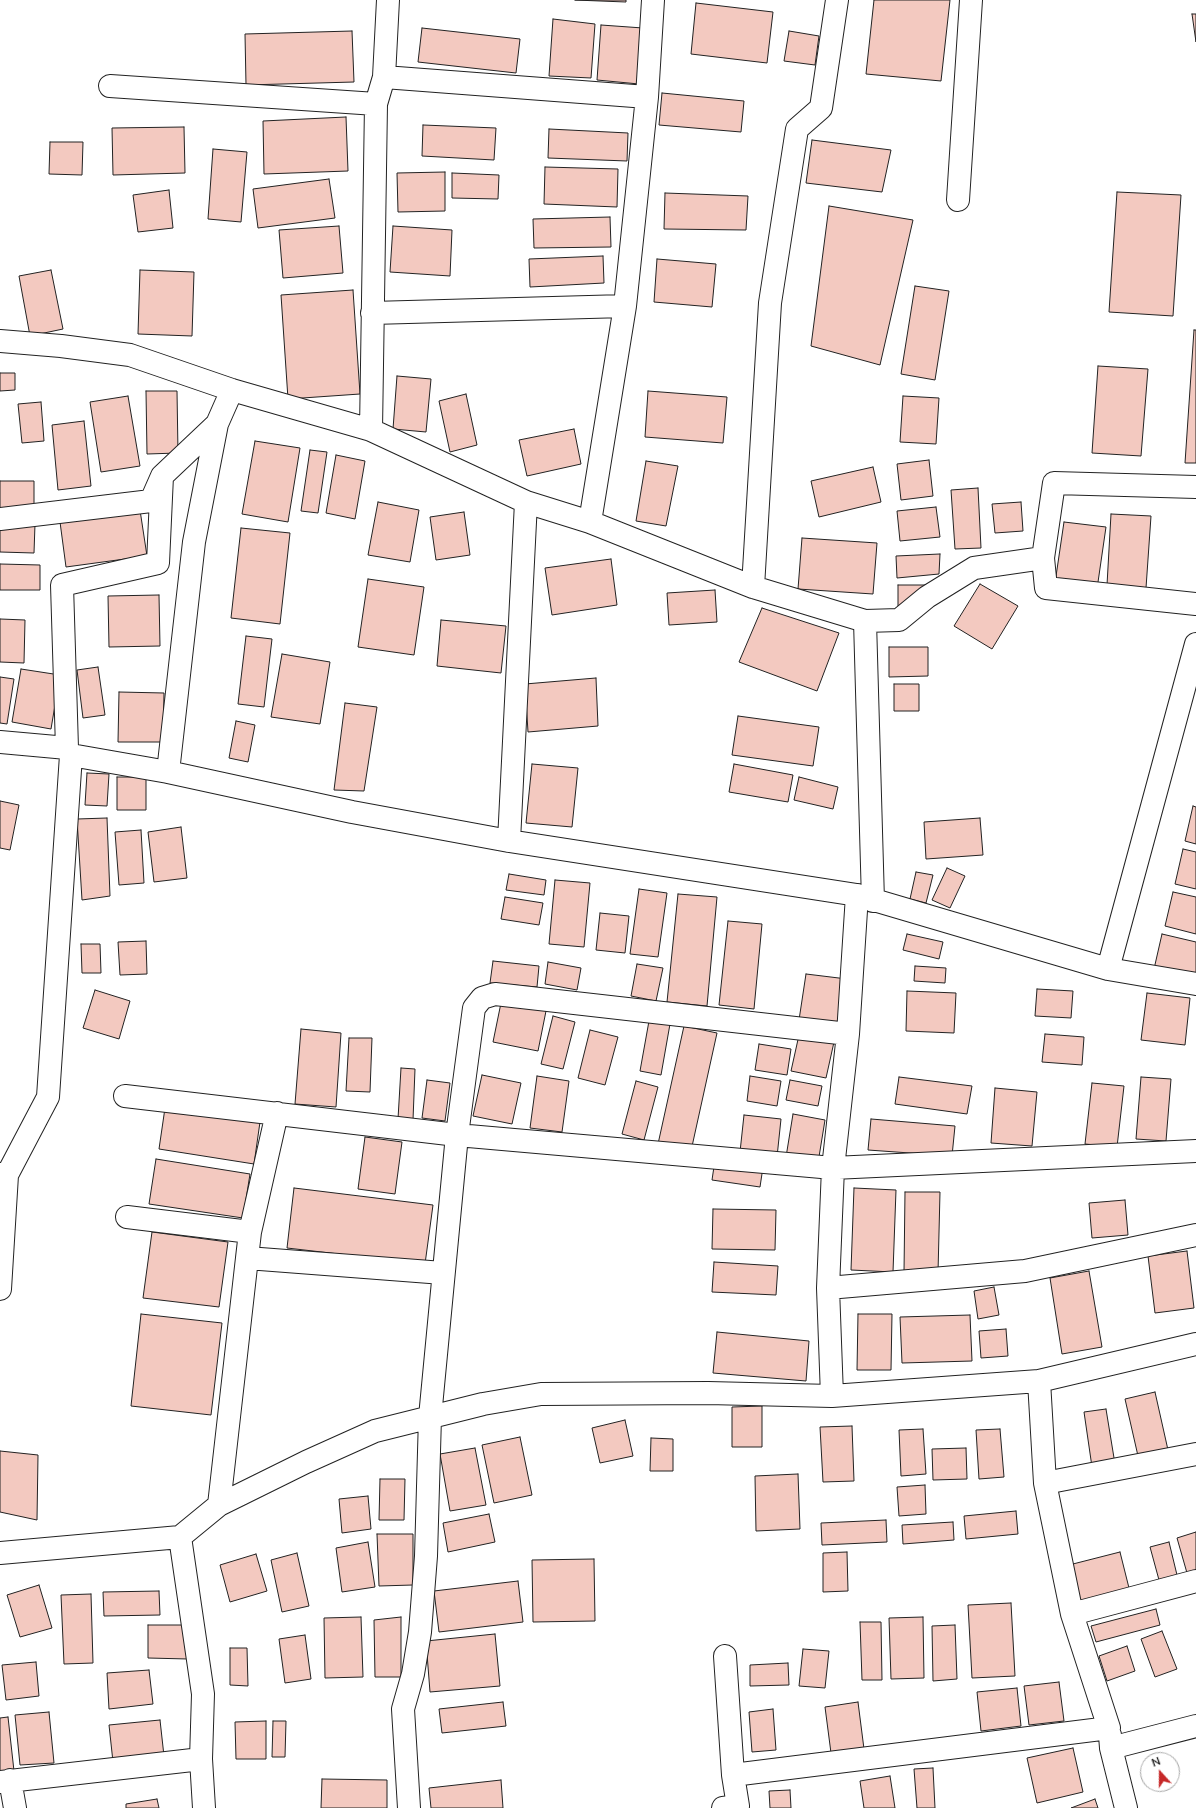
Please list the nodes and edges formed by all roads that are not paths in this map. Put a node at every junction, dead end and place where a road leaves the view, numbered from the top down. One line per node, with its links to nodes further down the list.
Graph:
1 (388, 0): 5 (street)
2 (653, 0): 7 (street)
3 (837, 0): 22 (street)
4 (971, 0): 9 (street)
5 (384, 77): 7 (street); 8 (street)
6 (110, 86): 8 (street)
7 (647, 97): 10 (street)
8 (376, 104): 11 (street)
9 (958, 200)
10 (625, 306): 11 (street); 20 (street)
11 (372, 313): 15 (street)
12 (0, 341): 13 (street)
13 (232, 390): 14 (street); 15 (street)
14 (217, 424): 16 (street); 28 (street)
15 (371, 430): 18 (street)
16 (162, 476): 19 (street); 27 (street)
17 (1196, 487): 21 (street)
18 (526, 502): 20 (street); 29 (street)
19 (0, 519)
20 (590, 522): 22 (street)
21 (1043, 558): 23 (street); 24 (street)
22 (753, 587): 24 (street)
23 (1196, 604)
24 (865, 621): 30 (street)
25 (1196, 644): 31 (street)
26 (0, 742): 27 (street)
27 (69, 752): 28 (street); 39 (street)
28 (168, 772): 29 (street)
29 (509, 841): 30 (street)
30 (865, 898): 31 (street); 33 (street)
31 (1108, 969): 32 (street)
32 (1196, 984)
33 (848, 1034): 36 (street); 38 (street)
34 (125, 1096): 35 (street)
35 (277, 1113): 36 (street); 41 (street)
36 (457, 1135): 38 (street); 44 (street)
37 (1196, 1151): 38 (street)
38 (833, 1168): 45 (street)
39 (4, 1174): 46 (street)
40 (127, 1217): 41 (street)
41 (250, 1232): 43 (street)
42 (1196, 1235): 45 (street)
43 (247, 1258): 44 (street); 53 (street)
44 (443, 1273): 50 (street)
45 (828, 1288): 49 (street)
46 (0, 1289)
47 (1196, 1344): 48 (street)
48 (1039, 1381): 49 (street); 52 (street)
49 (832, 1396): 50 (street)
50 (430, 1417): 53 (street); 66 (street)
51 (1196, 1454): 52 (street)
52 (1045, 1483): 57 (street)
53 (219, 1505): 54 (street)
54 (180, 1537): 55 (street); 61 (street)
55 (0, 1553)
56 (1196, 1581): 57 (street)
57 (1072, 1614): 60 (street)
58 (725, 1656): 62 (street)
59 (1196, 1726): 60 (street)
60 (1110, 1738): 62 (street); 68 (street)
61 (201, 1759): 63 (street); 65 (street)
62 (733, 1775): 67 (street)
63 (5, 1781): 64 (street)
64 (15, 1808)
65 (204, 1808)
66 (409, 1808)
67 (733, 1808)
68 (1126, 1808)

